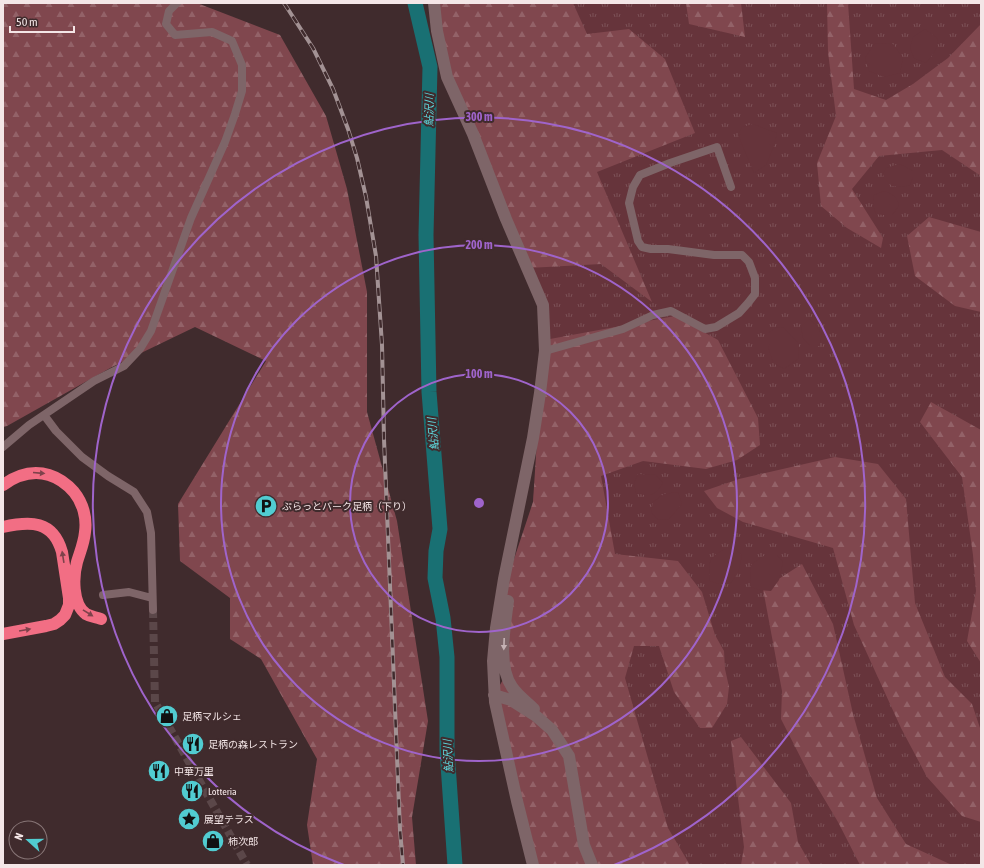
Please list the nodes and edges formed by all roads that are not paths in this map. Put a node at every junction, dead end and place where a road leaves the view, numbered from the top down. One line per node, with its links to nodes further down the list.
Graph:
1 (177, 3): 5 (street)
2 (434, 3): 4 (street)
3 (731, 187): 4 (street)
4 (545, 351): 9 (street)
5 (44, 415): 6 (street); 11 (street)
6 (3, 447)
7 (3, 485): 13 (highway, one-way to 13)
8 (3, 527): 14 (highway, one-way to 8)
9 (504, 579): 15 (street); 16 (street, one-way to 16)
10 (103, 595): 11 (street)
11 (152, 598): 12 (street)
12 (153, 610)
13 (101, 619)
14 (3, 634)
15 (494, 695): 16 (street); 17 (street)
16 (541, 720): 18 (street)
17 (533, 865)
18 (592, 865)

